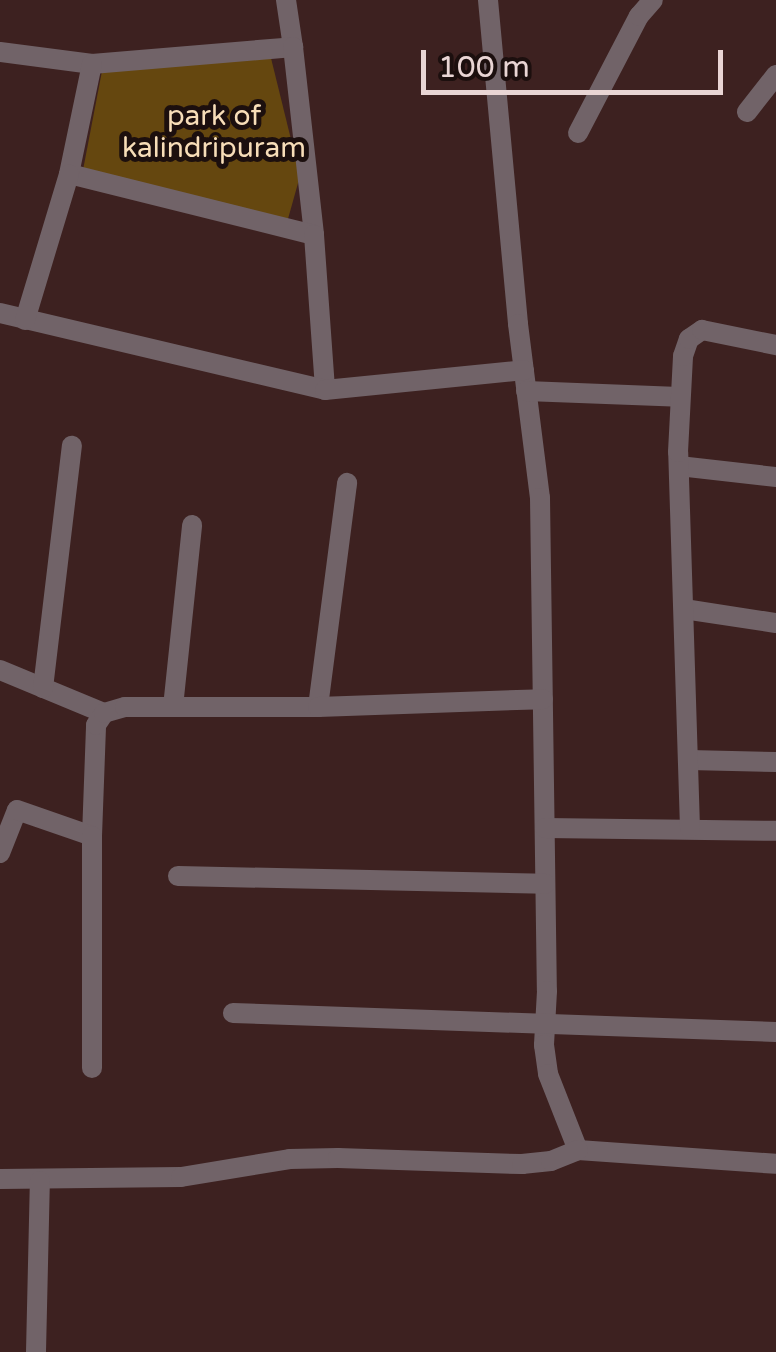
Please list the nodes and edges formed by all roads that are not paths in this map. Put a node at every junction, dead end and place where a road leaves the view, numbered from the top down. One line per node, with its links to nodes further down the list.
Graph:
1 (286, 0): 4 (street)
2 (488, 0): 15 (street)
3 (653, 0): 9 (street)
4 (294, 47): 6 (street); 11 (street)
5 (0, 52): 6 (street)
6 (92, 64): 10 (street)
7 (776, 75): 8 (street)
8 (747, 112)
9 (578, 132)
10 (68, 174): 11 (street); 13 (street)
11 (314, 235): 16 (street)
12 (0, 314): 13 (street)
13 (25, 320): 16 (street)
14 (776, 345): 17 (street)
15 (525, 380): 16 (street); 17 (street); 27 (street)
16 (325, 390)
17 (679, 397): 19 (street)
18 (72, 446): 26 (street)
19 (679, 466): 20 (street); 23 (street)
20 (776, 477)
21 (346, 483): 29 (street)
22 (192, 525): 28 (street)
23 (684, 609): 24 (street); 31 (street)
24 (776, 622)
25 (0, 670): 26 (street)
26 (43, 688): 30 (street)
27 (543, 699): 29 (street); 34 (street)
28 (173, 707): 29 (street); 30 (street)
29 (318, 707)
30 (104, 713): 37 (street)
31 (688, 760): 32 (street); 35 (street)
32 (776, 762)
33 (8, 806): 37 (street); 38 (street)
34 (545, 828): 35 (street); 40 (street)
35 (690, 828): 36 (street)
36 (776, 831)
37 (92, 836): 44 (street)
38 (0, 853)
39 (178, 876): 40 (street)
40 (545, 884): 42 (street)
41 (233, 1013): 42 (street)
42 (545, 1024): 43 (street); 45 (street)
43 (776, 1032)
44 (92, 1068)
45 (578, 1150): 46 (street); 48 (street)
46 (776, 1164)
47 (0, 1180): 48 (street)
48 (40, 1181): 49 (street)
49 (36, 1352)

